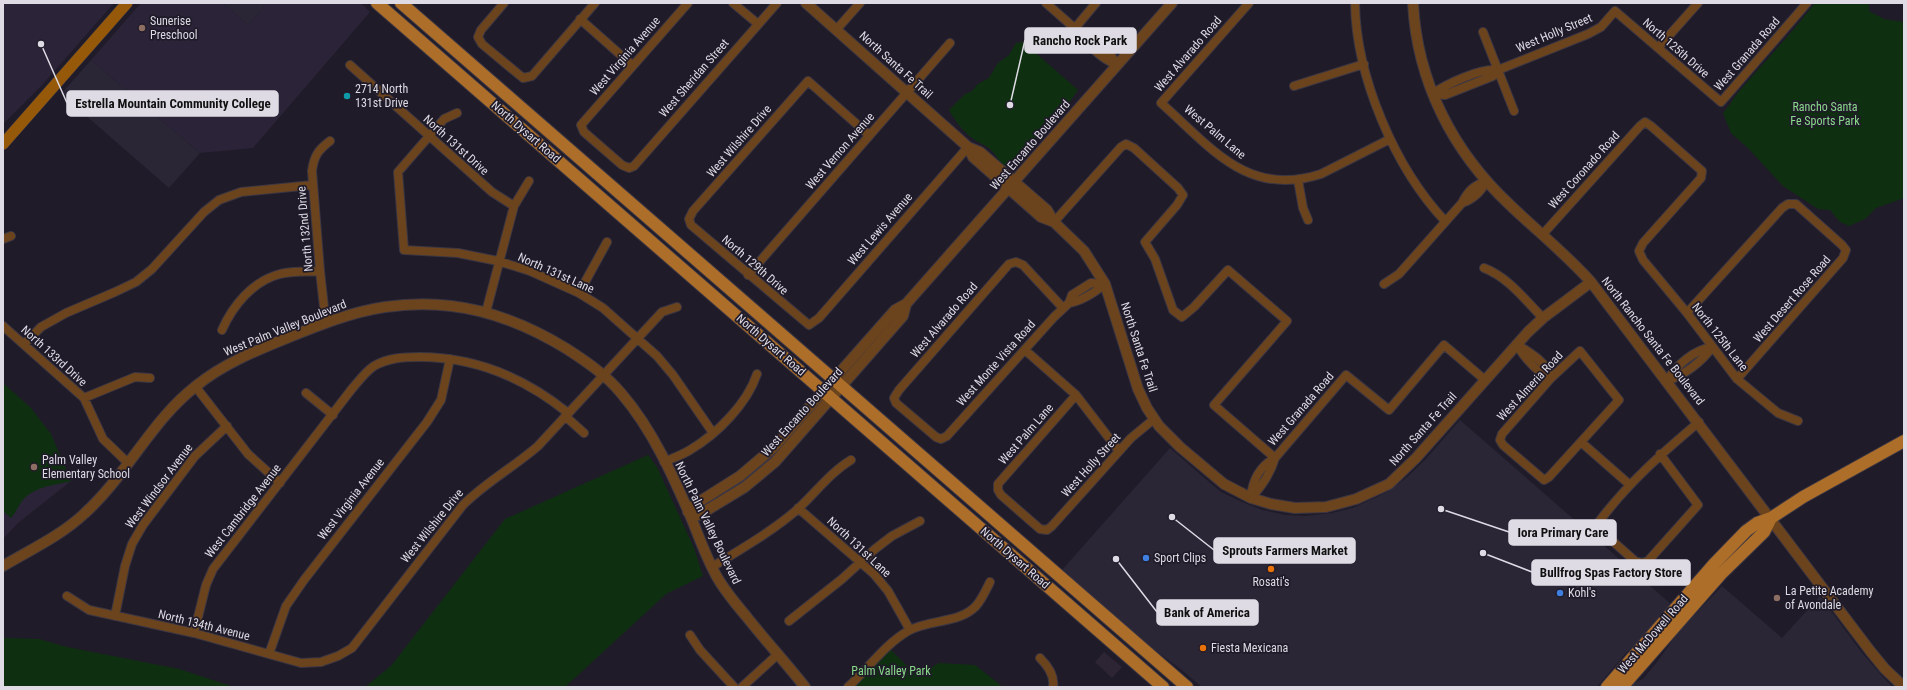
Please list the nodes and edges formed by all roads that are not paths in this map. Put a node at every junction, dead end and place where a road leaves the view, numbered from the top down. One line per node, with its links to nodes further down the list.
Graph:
1 (127, 3): 44 (main road)
2 (377, 3): 94 (main road, North Dysart Road)
3 (401, 3): 91 (main road, North Dysart Road)
4 (504, 3): 20 (street)
5 (595, 3): 20 (street)
6 (688, 3): 29 (street, West Virginia Avenue)
7 (733, 3): 21 (street)
8 (777, 3): 21 (street, West Sheridan Street)
9 (806, 3): 23 (street, North Santa Fe Trail)
10 (860, 3): 23 (street)
11 (1046, 3): 22 (street)
12 (1096, 3): 22 (street)
13 (1172, 3): 30 (street, West Encanto Boulevard)
14 (1249, 3): 36 (street, West Alvarado Road)
15 (1355, 3): 28 (street)
16 (1413, 3): 34 (street, North Rancho Santa Fe Boulevard)
17 (1698, 3): 26 (street)
18 (1807, 3): 35 (street, West Granada Road)
19 (1615, 11): 26 (street, North 125th Drive); 31 (street, West Holly Street)
20 (580, 19): 29 (street)
21 (758, 24): 39 (street, West Sheridan Street)
22 (1075, 28): 30 (street)
23 (836, 30): 33 (street, North Santa Fe Trail)
24 (1484, 32): 31 (street)
25 (950, 43): 33 (street, West Vernon Avenue)
26 (1658, 48): 35 (street, North 125th Drive)
27 (350, 64): 41 (street, North 131st Drive)
28 (1364, 64): 32 (street); 42 (street)
29 (632, 65): 39 (street, West Virginia Avenue)
30 (1117, 65): 50 (street, West Encanto Boulevard)
31 (1498, 70): 34 (street, West Holly Street); 37 (street)
32 (1294, 86)
33 (907, 92): 40 (street, West Vernon Avenue); 45 (street, North Santa Fe Trail)
34 (1432, 94): 48 (street, North Rancho Santa Fe Boulevard)
35 (1721, 102)
36 (1161, 103): 47 (street, West Palm Lane)
37 (1514, 111)
38 (457, 113): 41 (street)
39 (581, 126)
40 (869, 135): 52 (street, West Wilshire Drive); 64 (street, West Vernon Avenue)
41 (428, 136): 51 (street, North 131st Drive); 61 (street, North 131st Lane)
42 (1390, 139): 47 (street, West Palm Lane); 55 (street)
43 (330, 141): 49 (street, North 132nd Drive)
44 (3, 144)
45 (968, 147): 50 (street, North Santa Fe Trail); 75 (street, West Lewis Avenue)
46 (529, 180): 51 (street)
47 (1298, 180): 53 (street)
48 (1487, 181): 55 (street); 56 (street, North Rancho Santa Fe Boulevard)
49 (312, 184): 63 (street, North 132nd Drive); 79 (street)
50 (1012, 185): 54 (street, North Santa Fe Trail); 91 (street, West Encanto Boulevard)
51 (514, 206): 61 (street)
52 (689, 219): 64 (street, North 129th Drive)
53 (1308, 220)
54 (1054, 222): 66 (street, North Santa Fe Trail); 110 (street)
55 (1445, 222): 67 (street)
56 (1543, 234): 60 (street, West Coronado Road); 65 (street, North Rancho Santa Fe Boulevard)
57 (11, 236): 58 (street)
58 (3, 239)
59 (606, 242): 68 (street)
60 (1639, 251): 72 (street, North 125th Lane)
61 (498, 261): 68 (street, North 131st Lane); 71 (street)
62 (1484, 268): 73 (street)
63 (320, 271): 74 (street, North 132nd Drive); 77 (street)
64 (748, 274): 75 (street, North 129th Drive)
65 (1591, 282): 73 (street, North Santa Fe Trail); 90 (street, North Rancho Santa Fe Boulevard)
66 (1105, 284): 69 (street, West Monte Vista Road); 99 (street, North Santa Fe Trail)
67 (1384, 284)
68 (579, 293): 78 (street, North 131st Lane)
69 (1066, 305): 82 (street, West Monte Vista Road); 105 (street, West Alvarado Road)
70 (677, 307): 78 (street, West Wilshire Drive)
71 (486, 312): 74 (street, West Palm Valley Boulevard); 85 (street, West Palm Valley Boulevard)
72 (1687, 314): 81 (street, North 125th Lane); 88 (street, West Desert Rose Road)
73 (1543, 318): 80 (street, North Santa Fe Trail)
74 (329, 321): 92 (street, West Palm Valley Boulevard)
75 (808, 325)
76 (3, 326): 79 (street, North 133rd Drive)
77 (222, 330)
78 (638, 338): 85 (street, West Wilshire Drive); 104 (street, North 131st Lane)
79 (24, 344): 96 (street, North 133rd Drive)
80 (1516, 344): 87 (street); 89 (street, North Santa Fe Trail)
81 (1712, 347): 88 (street, North 125th Lane); 90 (street)
82 (1025, 350): 95 (street); 105 (street, West Monte Vista Road)
83 (450, 358): 97 (street, West Cambridge Avenue); 98 (street); 132 (street, West Virginia Avenue)
84 (757, 374): 104 (street)
85 (603, 375): 98 (street, West Wilshire Drive); 112 (street, West Palm Valley Boulevard)
86 (150, 378): 96 (street)
87 (1551, 378): 107 (street, West Almeria Road); 107 (street, West Almeria Road)
88 (1737, 379): 100 (street, North 125th Lane)
89 (1484, 380): 110 (street, West Granada Road); 116 (street, North Santa Fe Trail)
90 (1667, 381): 101 (street, North Rancho Santa Fe Boulevard)
91 (838, 384): 94 (street, West Encanto Boulevard); 142 (main road, North Dysart Road)
92 (195, 386): 102 (street); 113 (street, West Palm Valley Boulevard)
93 (306, 393): 97 (street)
94 (828, 395): 118 (street, West Encanto Boulevard); 141 (main road, North Dysart Road)
95 (1076, 395): 108 (street); 121 (street, West Palm Lane)
96 (84, 398): 113 (street, North 133rd Drive)
97 (333, 415): 114 (street, West Cambridge Avenue)
98 (567, 415): 103 (street); 133 (street, West Wilshire Drive)
99 (1154, 419): 108 (street, West Holly Street); 116 (street, North Santa Fe Trail)
100 (1798, 420)
101 (1699, 422): 109 (street); 119 (street, North Rancho Santa Fe Boulevard)
102 (227, 426): 114 (street); 127 (street, West Windsor Avenue)
103 (584, 433)
104 (713, 433): 112 (street)
105 (941, 439)
106 (1904, 441): 119 (main road, West McDowell Road)
107 (1581, 442): 115 (street)
108 (1119, 451): 121 (street, West Holly Street)
109 (1660, 454): 115 (street); 115 (street)
110 (1275, 458): 116 (street, West Granada Road)
111 (851, 460): 117 (street)
112 (664, 462): 118 (street, North Palm Valley Boulevard)
113 (128, 463): 123 (street, West Palm Valley Boulevard)
114 (280, 482): 130 (street, West Cambridge Avenue)
115 (1630, 485)
116 (1251, 498)
117 (798, 508): 122 (street, North 131st Lane); 124 (street)
118 (688, 512): 124 (street, North Palm Valley Boulevard)
119 (1771, 518): 143 (main road, West McDowell Road); 144 (main road, West McDowell Road); 145 (street, North Rancho Santa Fe Boulevard)
120 (920, 521): 122 (street)
121 (1047, 530)
122 (860, 563): 128 (street); 129 (street, North 131st Lane)
123 (3, 566)
124 (712, 567): 134 (street, North Palm Valley Boulevard)
125 (990, 582): 129 (street)
126 (67, 596): 127 (street, North 134th Avenue)
127 (115, 616): 130 (street, North 134th Avenue)
128 (789, 621)
129 (910, 630): 139 (street)
130 (194, 633): 132 (street, North 134th Avenue)
131 (690, 635): 136 (street)
132 (269, 654): 133 (street, North 134th Avenue)
133 (338, 656)
134 (777, 656): 137 (street); 138 (street, North Palm Valley Boulevard)
135 (1040, 658): 140 (street)
136 (734, 687)
137 (742, 687)
138 (805, 687)
139 (848, 687)
140 (1053, 687)
141 (1163, 687)
142 (1187, 687)
143 (1607, 687)
144 (1622, 687)
145 (1904, 687)

